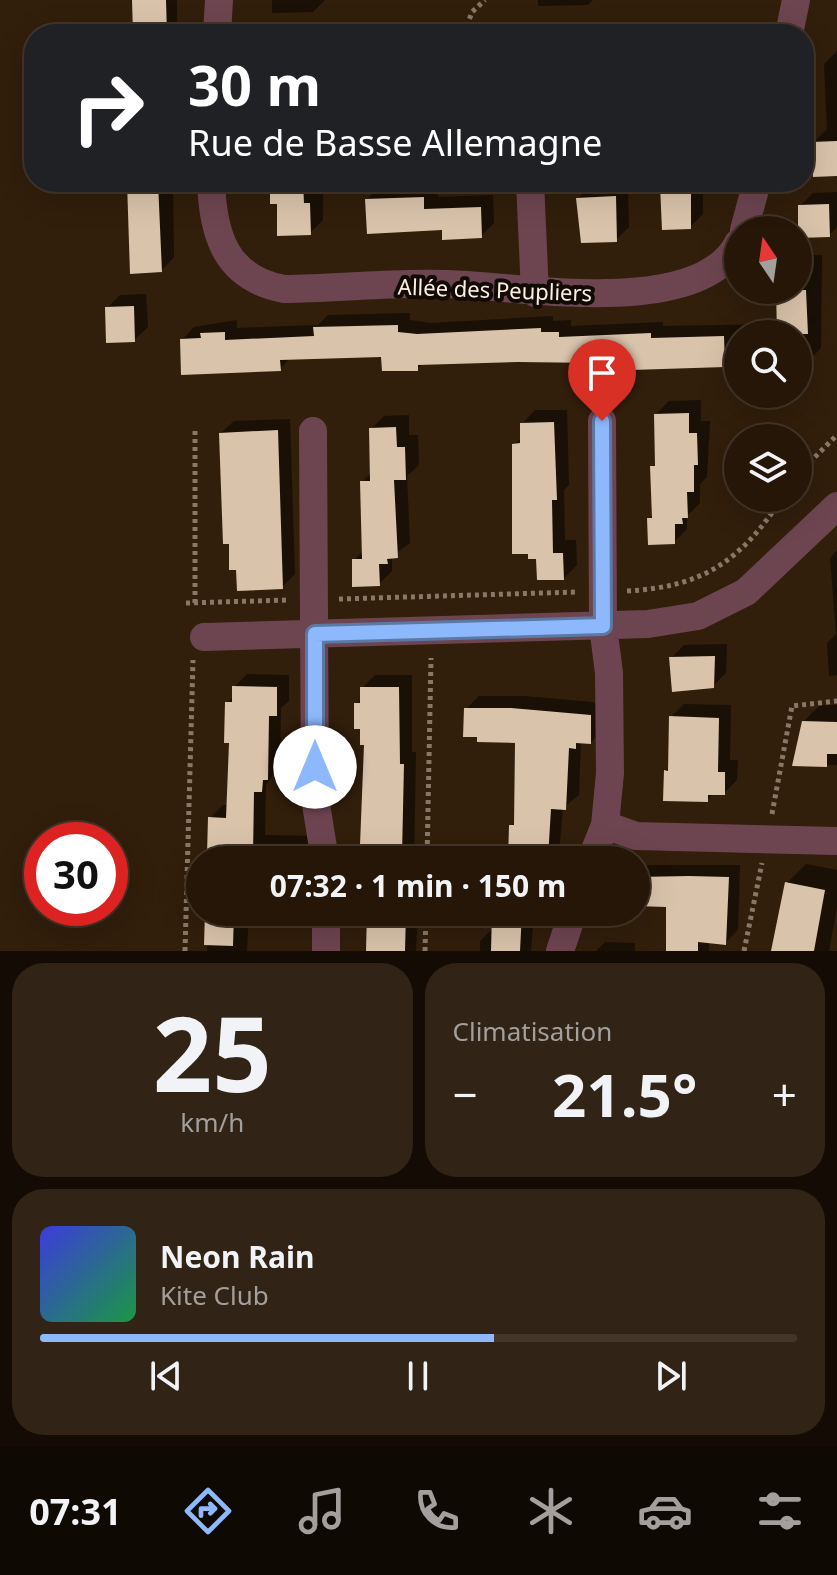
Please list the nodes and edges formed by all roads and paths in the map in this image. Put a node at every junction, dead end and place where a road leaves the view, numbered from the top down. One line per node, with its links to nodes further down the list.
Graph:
1 (219, 0): 4 (street)
2 (485, 0): 5 (path)
3 (796, 0): 6 (street)
4 (218, 24)
5 (468, 24)
6 (791, 24)
7 (212, 192): 12 (street, Allée des Peupliers)
8 (530, 192): 12 (street)
9 (754, 192): 10 (street)
10 (748, 216)
11 (724, 260): 12 (street, Allée des Peupliers)
12 (535, 293)
13 (602, 421): 20 (street)
14 (195, 428): 23 (path)
15 (313, 431): 21 (street)
16 (837, 435): 17 (path)
17 (812, 460)
18 (837, 506): 24 (street)
19 (771, 512): 20 (path)
20 (603, 591): 21 (path); 24 (street)
21 (316, 599): 23 (path); 25 (street)
22 (186, 603): 23 (path)
23 (195, 603)
24 (603, 626): 25 (street); 29 (street)
25 (315, 634): 26 (street); 32 (street)
26 (204, 637): 39 (path)
27 (431, 658): 33 (path)
28 (837, 701): 30 (path)
29 (605, 825): 31 (street); 34 (street)
30 (770, 825)
31 (837, 841)
32 (323, 846)
33 (427, 846)
34 (597, 846)
35 (762, 862): 43 (path)
36 (326, 926): 40 (street)
37 (426, 926): 41 (path)
38 (568, 926): 42 (street)
39 (185, 951)
40 (326, 951)
41 (425, 951)
42 (560, 951)
43 (744, 951)

